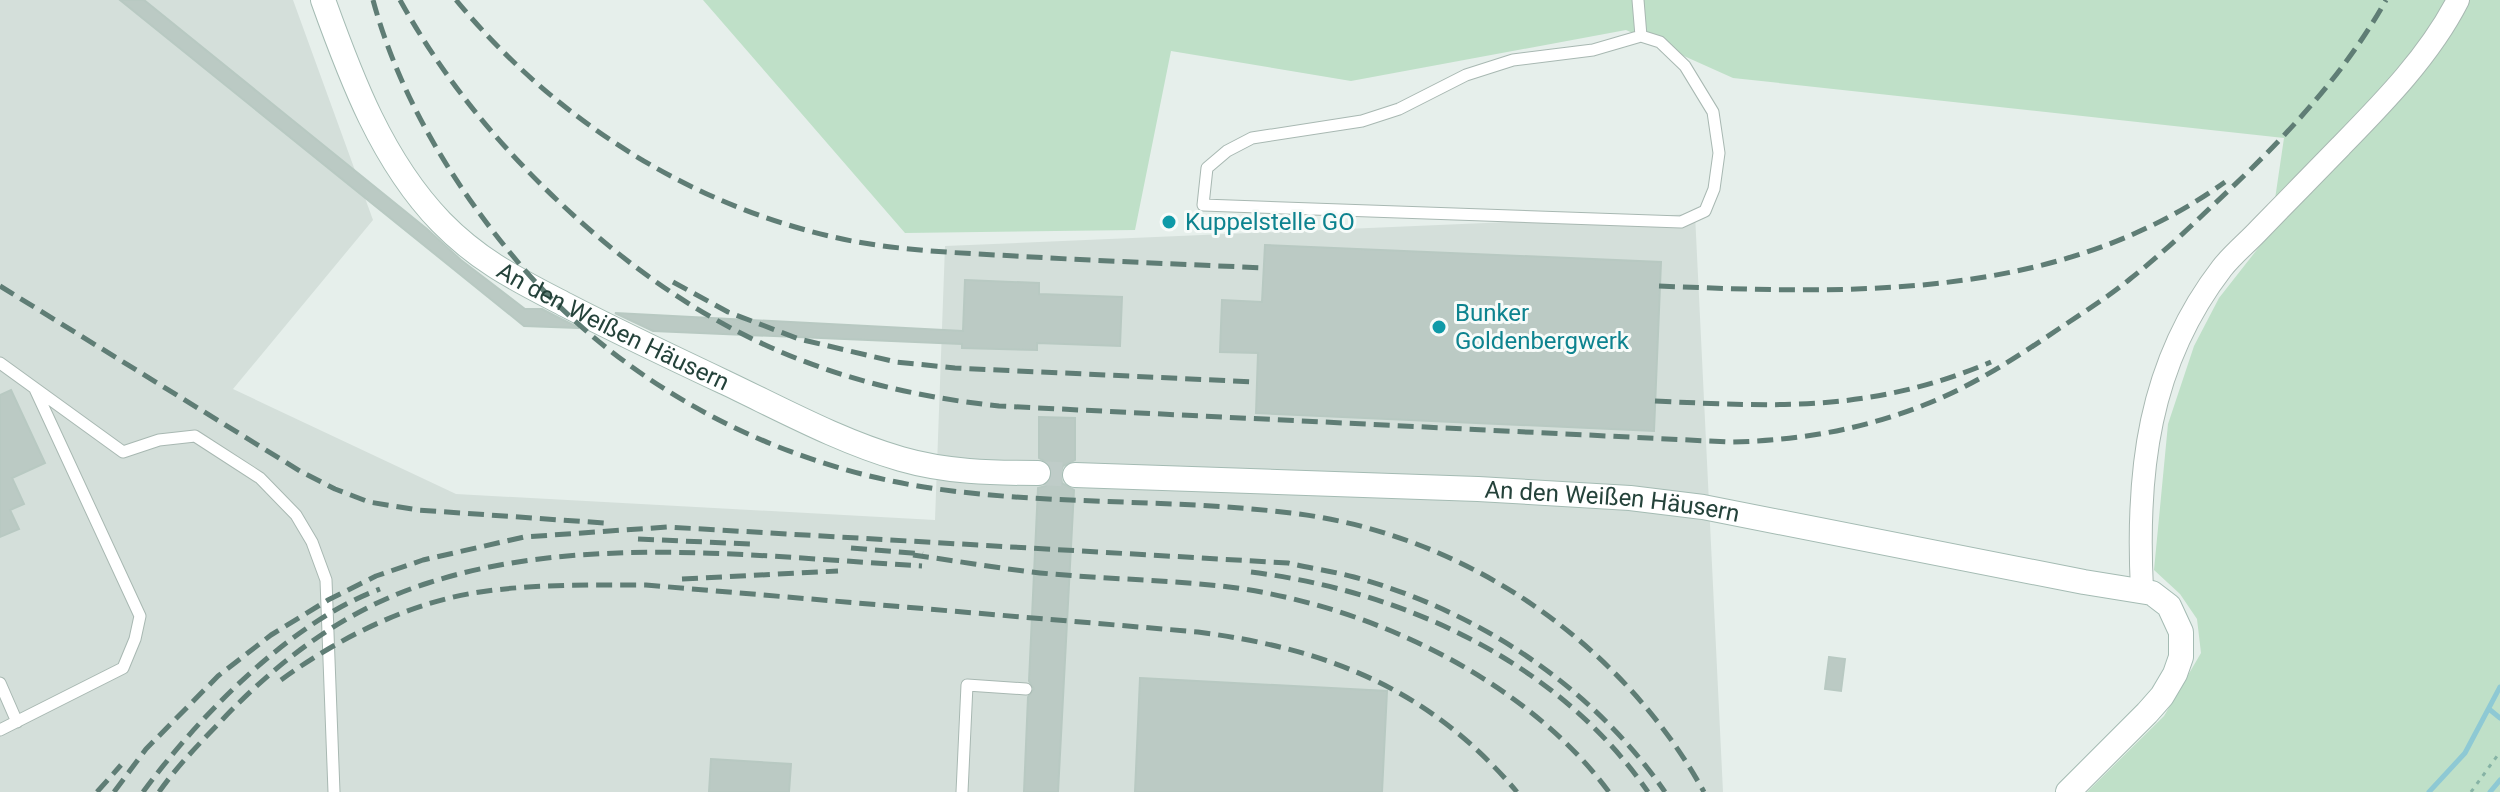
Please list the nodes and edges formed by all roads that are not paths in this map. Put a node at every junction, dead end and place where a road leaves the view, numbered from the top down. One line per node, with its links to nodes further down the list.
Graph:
1 (323, 0): 7 (street, An den Weißen Häusern)
2 (1638, 0): 4 (lane)
3 (2458, 0): 9 (street)
4 (1641, 36): 4 (lane)
5 (0, 363): 6 (lane)
6 (35, 387): 12 (lane); 14 (lane)
7 (1038, 473)
8 (1075, 475): 9 (street, An den Weißen Häusern)
9 (2142, 590): 16 (street)
10 (0, 683): 12 (lane)
11 (1026, 689): 15 (lane)
12 (17, 722): 13 (lane)
13 (0, 730)
14 (334, 792)
15 (962, 792)
16 (2068, 792)

